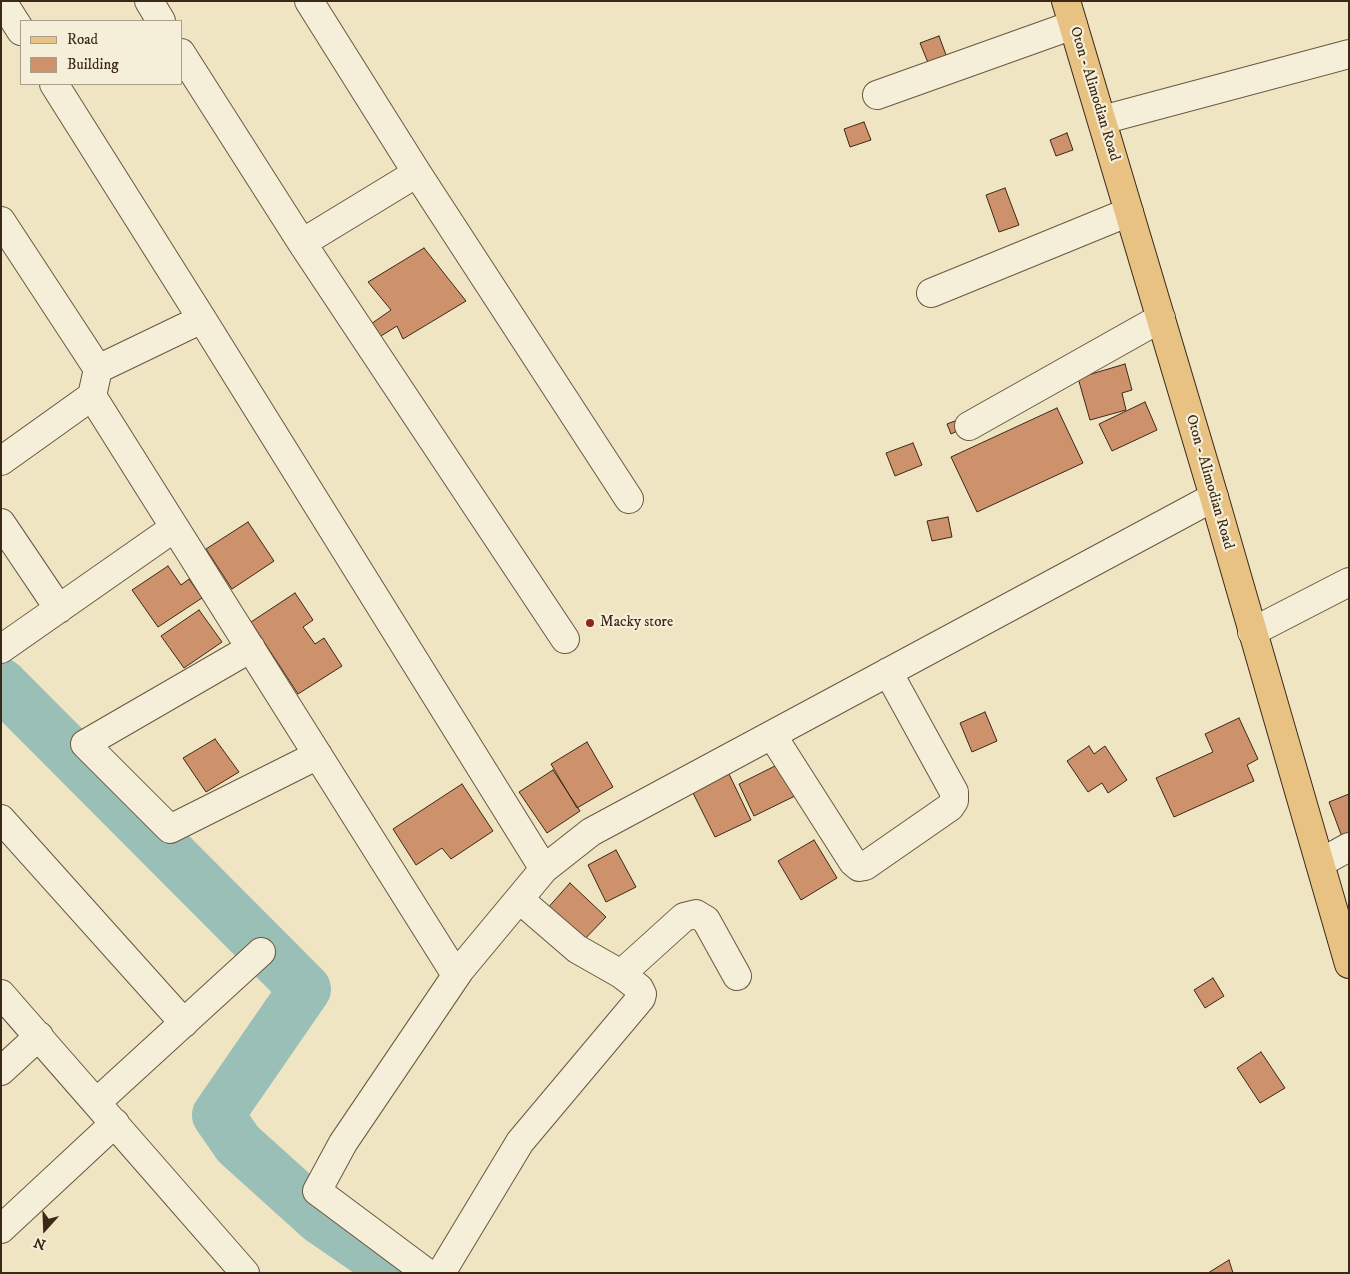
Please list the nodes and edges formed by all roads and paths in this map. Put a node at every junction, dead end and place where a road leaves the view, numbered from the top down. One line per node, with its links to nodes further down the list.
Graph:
1 (2, 1): 6 (street)
2 (149, 1): 5 (street)
3 (310, 1): 12 (street)
4 (1070, 13): 10 (street); 11 (main road, Oton - Alimodian Road)
5 (161, 20)
6 (20, 29)
7 (182, 54): 15 (street)
8 (1349, 54): 11 (street)
9 (55, 85): 18 (street)
10 (877, 95)
11 (1102, 120): 13 (main road, Oton - Alimodian Road)
12 (417, 173): 15 (street); 24 (street)
13 (1130, 212): 16 (street); 17 (main road, Oton - Alimodian Road)
14 (1, 221): 19 (street)
15 (302, 243): 30 (street)
16 (930, 293)
17 (1161, 318): 21 (street); 23 (main road, Oton - Alimodian Road)
18 (202, 319): 19 (street); 39 (street)
19 (98, 368): 20 (street)
20 (92, 396): 22 (street); 26 (street)
21 (969, 426)
22 (1, 462)
23 (1214, 497): 29 (main road, Oton - Alimodian Road); 33 (street)
24 (629, 499)
25 (1, 524): 28 (street)
26 (174, 528): 28 (street); 31 (street)
27 (1349, 582): 29 (street)
28 (58, 609): 32 (street)
29 (1252, 632): 38 (main road, Oton - Alimodian Road)
30 (565, 639)
31 (251, 648): 35 (street); 35 (street)
32 (1, 649)
33 (888, 672): 34 (street); 34 (street)
34 (772, 735): 39 (street)
35 (318, 755): 44 (street)
36 (1, 819): 47 (street)
37 (1349, 847): 38 (street)
38 (1320, 863): 42 (main road, Oton - Alimodian Road)
39 (544, 869): 40 (street)
40 (519, 899): 43 (street); 44 (street)
41 (261, 952): 47 (street)
42 (1349, 964)
43 (621, 974): 45 (street); 55 (street)
44 (456, 975): 54 (street)
45 (738, 976)
46 (1, 994): 48 (street)
47 (184, 1023): 50 (street)
48 (39, 1036): 49 (street); 50 (street)
49 (1, 1071)
50 (97, 1102): 51 (street)
51 (115, 1123): 52 (street); 53 (street)
52 (1, 1230)
53 (245, 1273)
54 (427, 1273)
55 (441, 1273)

